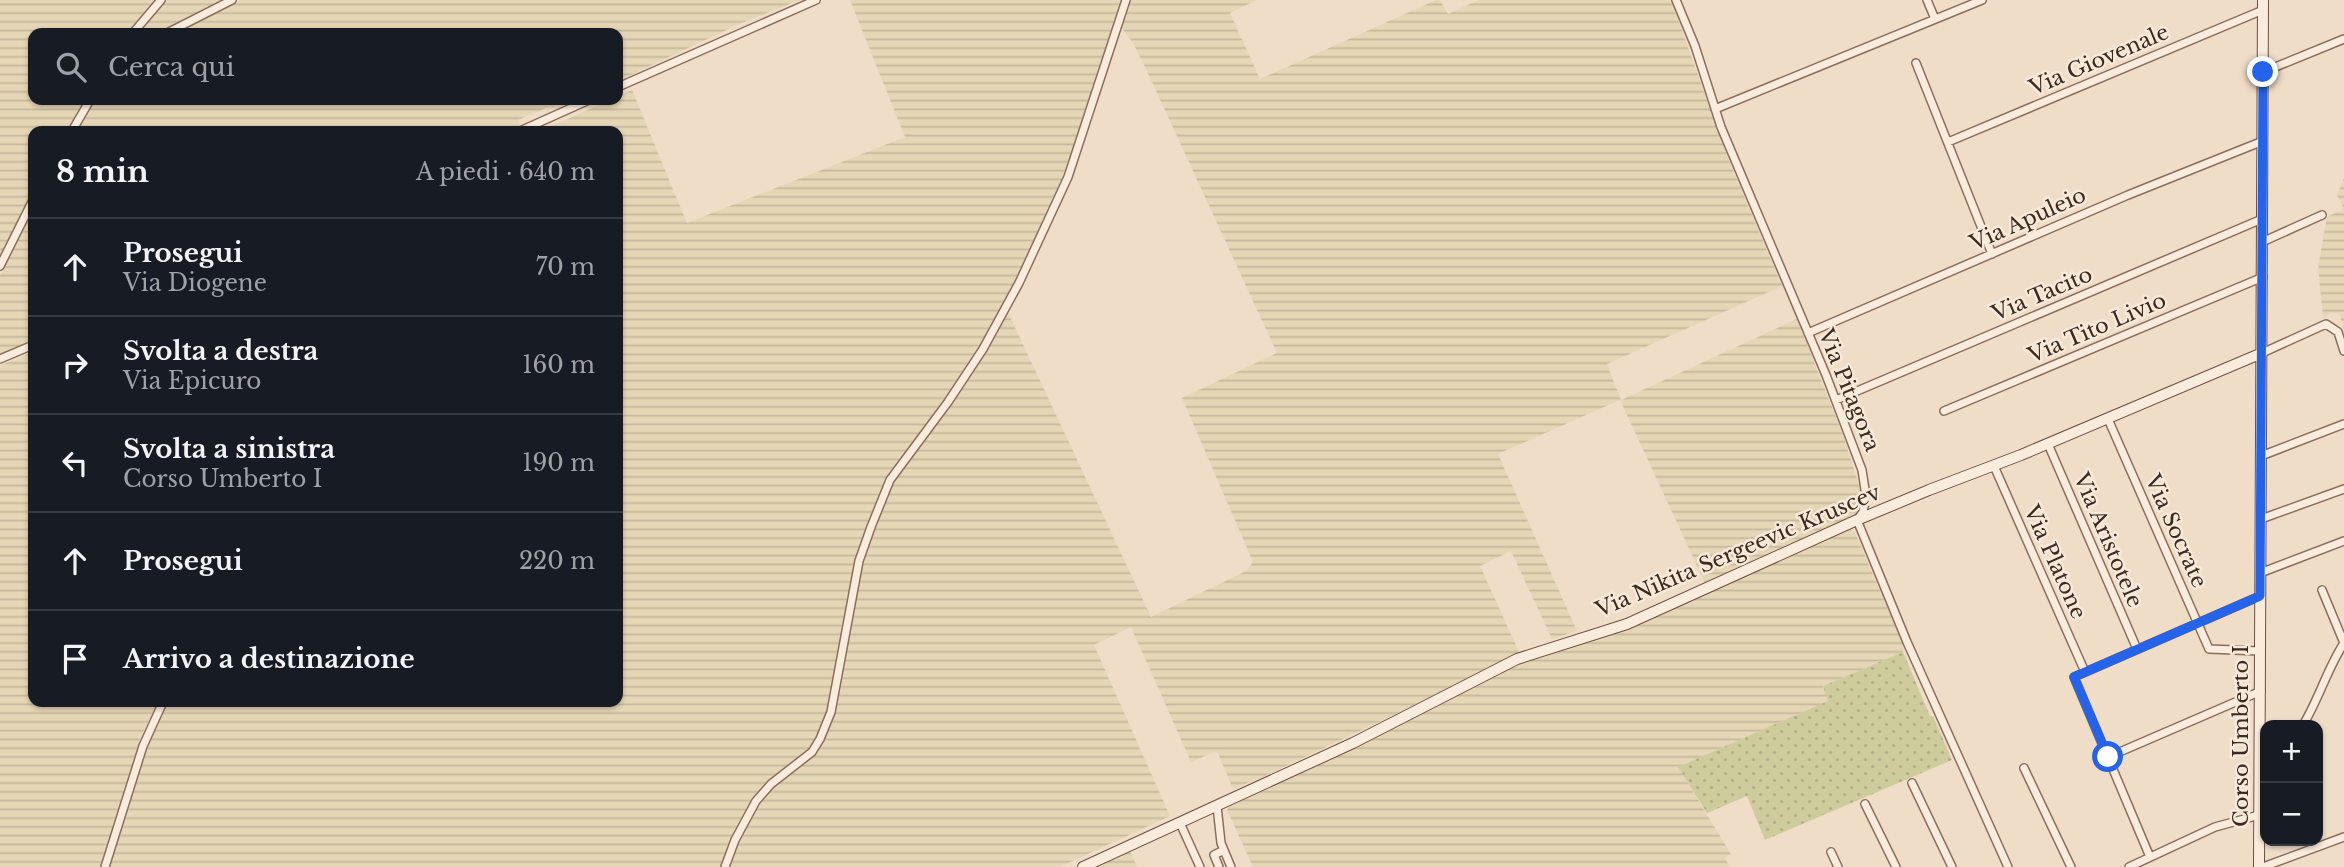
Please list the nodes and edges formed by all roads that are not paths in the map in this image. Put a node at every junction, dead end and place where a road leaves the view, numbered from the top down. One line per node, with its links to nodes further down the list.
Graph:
1 (161, 0): 10 (street)
2 (232, 0): 11 (street)
3 (817, 0): 15 (street)
4 (1126, 0): 74 (street)
5 (1676, 0): 18 (street, Via Pitagora)
6 (1927, 0): 9 (street)
7 (1982, 0): 9 (street)
8 (2263, 5): 14 (main road, Corso Umberto I); 24 (street, Via Giovenale)
9 (1935, 19): 18 (street)
10 (137, 28)
11 (177, 28)
12 (2344, 39): 14 (street)
13 (1916, 63): 24 (street)
14 (2263, 72): 23 (main road, Corso Umberto I)
15 (623, 85)
16 (87, 105): 20 (street)
17 (578, 105): 19 (street)
18 (1715, 109): 32 (street, Via Pitagora)
19 (542, 121): 21 (street); 22 (street)
20 (75, 126)
21 (531, 126)
22 (542, 126)
23 (2263, 141): 27 (main road, Corso Umberto I); 29 (street, Via Apuleio)
24 (1948, 142): 29 (street)
25 (28, 210): 30 (street)
26 (2322, 215): 28 (street)
27 (2262, 219): 28 (main road, Corso Umberto I); 37 (street, Via Tacito)
28 (2262, 242): 31 (main road, Corso Umberto I)
29 (1992, 254): 32 (street, Via Apuleio)
30 (0, 266)
31 (2263, 277): 35 (main road, Corso Umberto I); 38 (street, Via Tito Livio)
32 (1808, 333): 37 (street, Via Pitagora)
33 (28, 347): 36 (street)
34 (2344, 351): 35 (street)
35 (2262, 353): 39 (main road, Via Nikita Sergeevic Kruscev); 42 (main road, Corso Umberto I)
36 (0, 359)
37 (1836, 400): 46 (street, Via Pitagora)
38 (1944, 411)
39 (2108, 419): 41 (main road, Via Nikita Sergeevic Kruscev); 51 (street, Via Socrate)
40 (2344, 424): 42 (street)
41 (2048, 444): 43 (main road, Via Nikita Sergeevic Kruscev); 53 (street, Via Aristotele)
42 (2261, 456): 45 (main road, Corso Umberto I)
43 (1994, 466): 46 (main road, Via Nikita Sergeevic Kruscev); 55 (street, Via Platone)
44 (2344, 489): 45 (street)
45 (2261, 519): 48 (main road, Corso Umberto I)
46 (1857, 520): 65 (main road, Via Nikita Sergeevic Kruscev); 82 (street)
47 (2344, 541): 48 (street)
48 (2260, 573): 50 (main road, Corso Umberto I)
49 (2322, 590): 52 (street)
50 (2260, 596): 51 (street); 54 (main road, Corso Umberto I)
51 (2197, 623): 53 (street); 54 (street, Via Socrate)
52 (2344, 643): 59 (street)
53 (2137, 649): 55 (street)
54 (2260, 651): 56 (main road, Corso Umberto I)
55 (2085, 672): 60 (street)
56 (2260, 691): 58 (main road, Corso Umberto I); 60 (street)
57 (161, 707): 73 (street)
58 (2261, 720)
59 (2306, 720)
60 (2108, 757): 71 (street)
61 (2024, 768): 83 (street)
62 (1912, 783): 81 (street)
63 (2262, 783): 66 (main road, Corso Umberto I)
64 (1865, 803): 80 (street)
65 (1217, 806): 67 (main road, Via Nikita Sergeevic Kruscev); 69 (street)
66 (2259, 815): 71 (street); 72 (main road, Corso Umberto I)
67 (1180, 823): 75 (main road, Via Nikita Sergeevic Kruscev); 76 (street)
68 (2344, 837): 72 (street)
69 (1223, 850): 77 (street); 78 (street)
70 (1831, 852): 79 (street)
71 (2150, 857): 84 (street)
72 (2261, 864): 85 (street)
73 (105, 867)
74 (725, 867)
75 (1083, 867)
76 (1200, 867)
77 (1219, 867)
78 (1231, 867)
79 (1838, 867)
80 (1896, 867)
81 (1952, 867)
82 (2008, 867)
83 (2071, 867)
84 (2129, 867)
85 (2251, 867)

